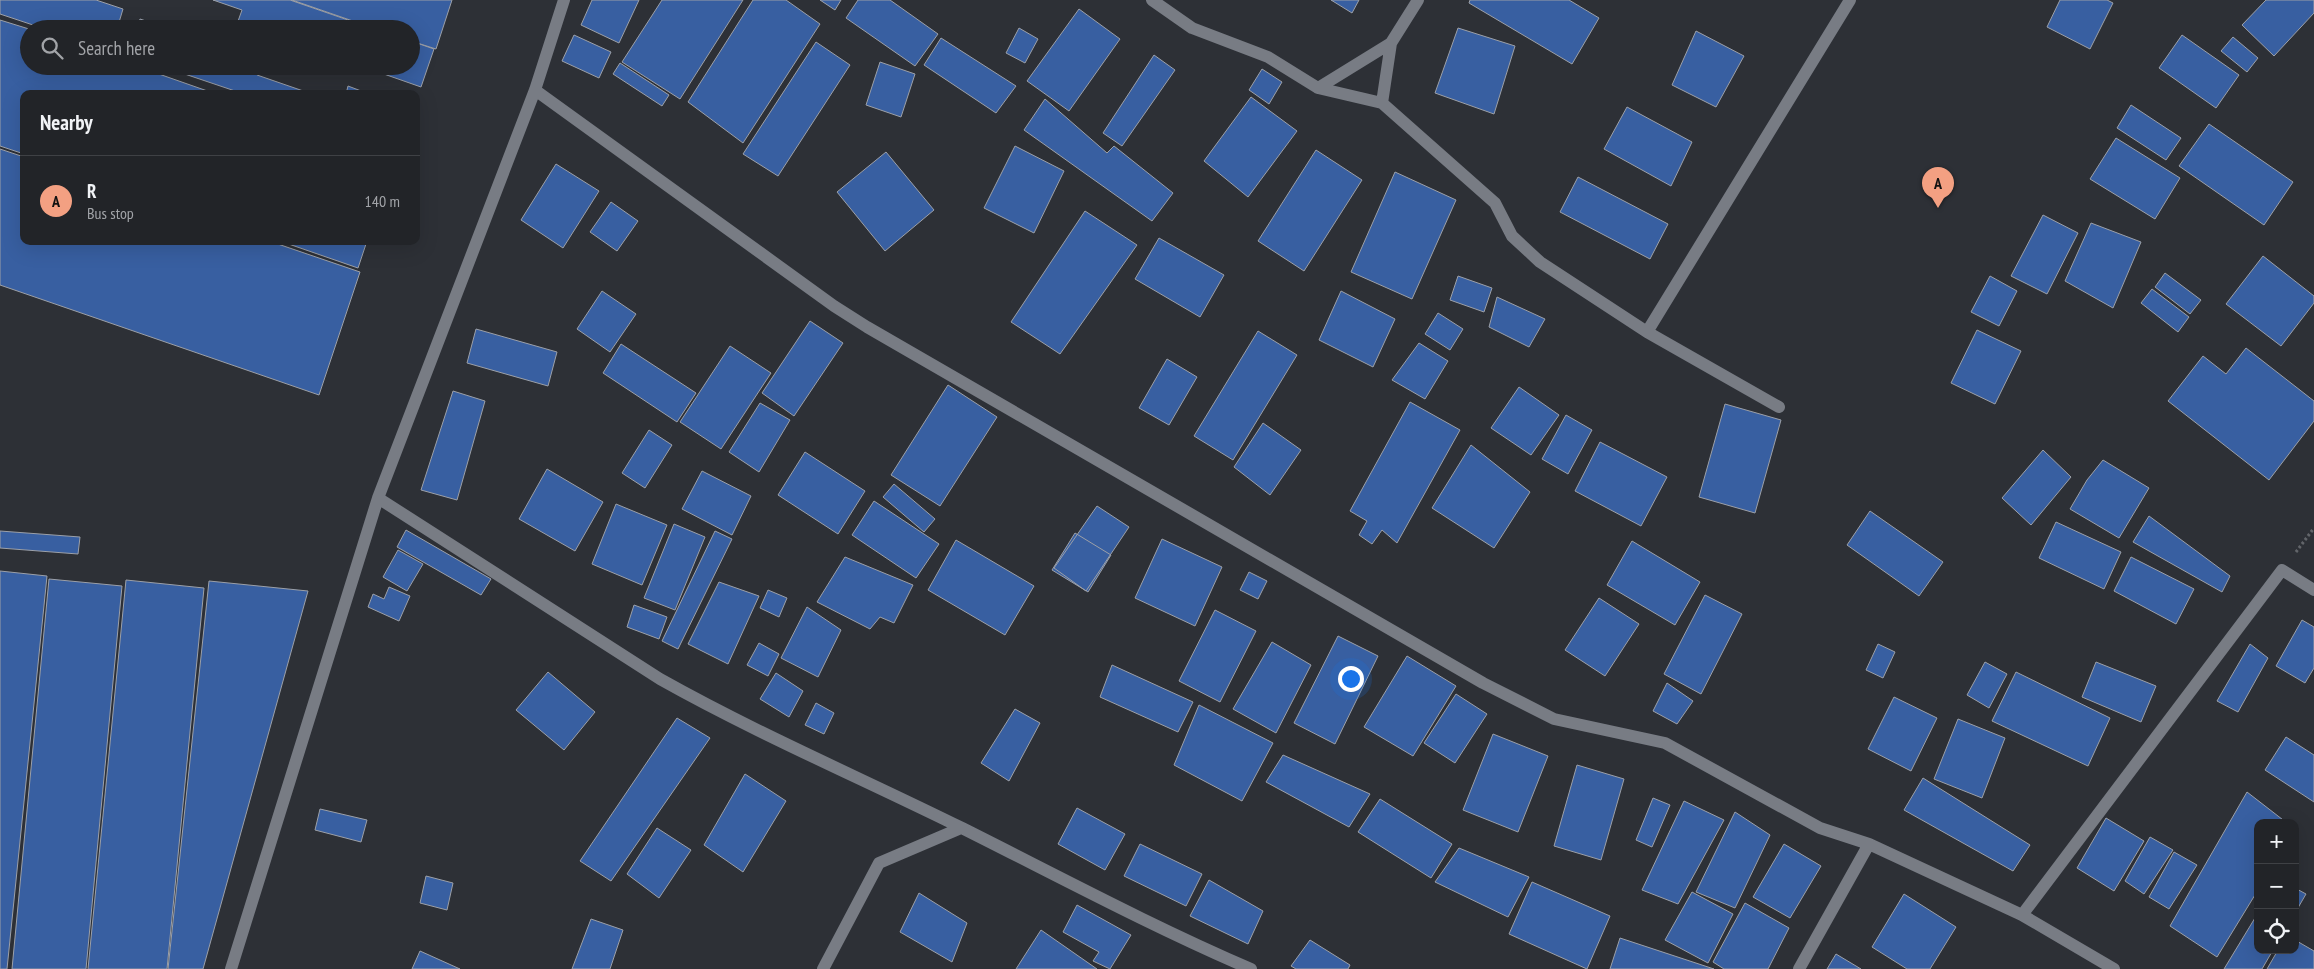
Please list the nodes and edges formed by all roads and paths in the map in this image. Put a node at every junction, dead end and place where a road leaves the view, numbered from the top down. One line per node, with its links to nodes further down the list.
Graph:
1 (564, 0): 7 (street)
2 (1152, 0): 6 (street)
3 (1418, 0): 5 (street)
4 (1850, 0): 9 (street)
5 (1391, 43): 6 (street); 8 (street)
6 (1318, 88): 8 (street)
7 (534, 90): 11 (street); 14 (street)
8 (1382, 103): 9 (street)
9 (1647, 332): 10 (street)
10 (1780, 407)
11 (378, 498): 13 (street); 16 (street)
12 (2314, 590): 15 (street)
13 (962, 828): 17 (street); 18 (street)
14 (1869, 844): 15 (street); 19 (street)
15 (2022, 915): 20 (street)
16 (231, 969)
17 (823, 969)
18 (1251, 969)
19 (1800, 969)
20 (2114, 969)

